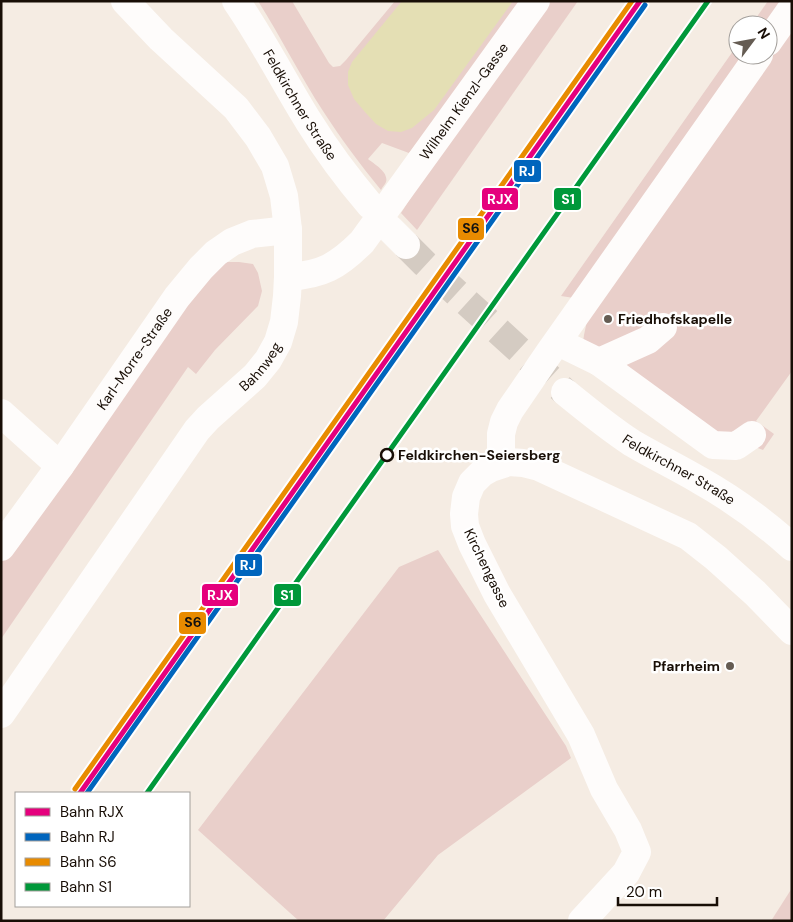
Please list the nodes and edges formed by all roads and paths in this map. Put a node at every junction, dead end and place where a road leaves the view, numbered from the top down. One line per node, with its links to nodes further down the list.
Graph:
1 (125, 1): 8 (street, Bahnweg)
2 (236, 1): 7 (street, Feldkirchner Straße)
3 (536, 1): 7 (street, Wilhelm Kienzl-Gasse)
4 (792, 8): 5 (street)
5 (778, 28)
6 (752, 65): 11 (street)
7 (380, 204): 9 (street, Wilhelm Kienzl-Gasse)
8 (288, 230): 9 (street, Bahnweg); 17 (street, Karl-Morre-Straße)
9 (288, 277): 21 (street, Bahnweg)
10 (663, 327): 12 (street)
11 (553, 347): 12 (street); 16 (street)
12 (598, 362): 15 (street)
13 (565, 392): 19 (street, Feldkirchner Straße)
14 (1, 413): 17 (street)
15 (752, 435)
16 (503, 464): 20 (street, Kirchengasse); 22 (street, Kirchengasse)
17 (60, 466): 18 (street, Karl-Morre-Straße)
18 (1, 547)
19 (792, 547)
20 (792, 631)
21 (1, 714)
22 (582, 921)

